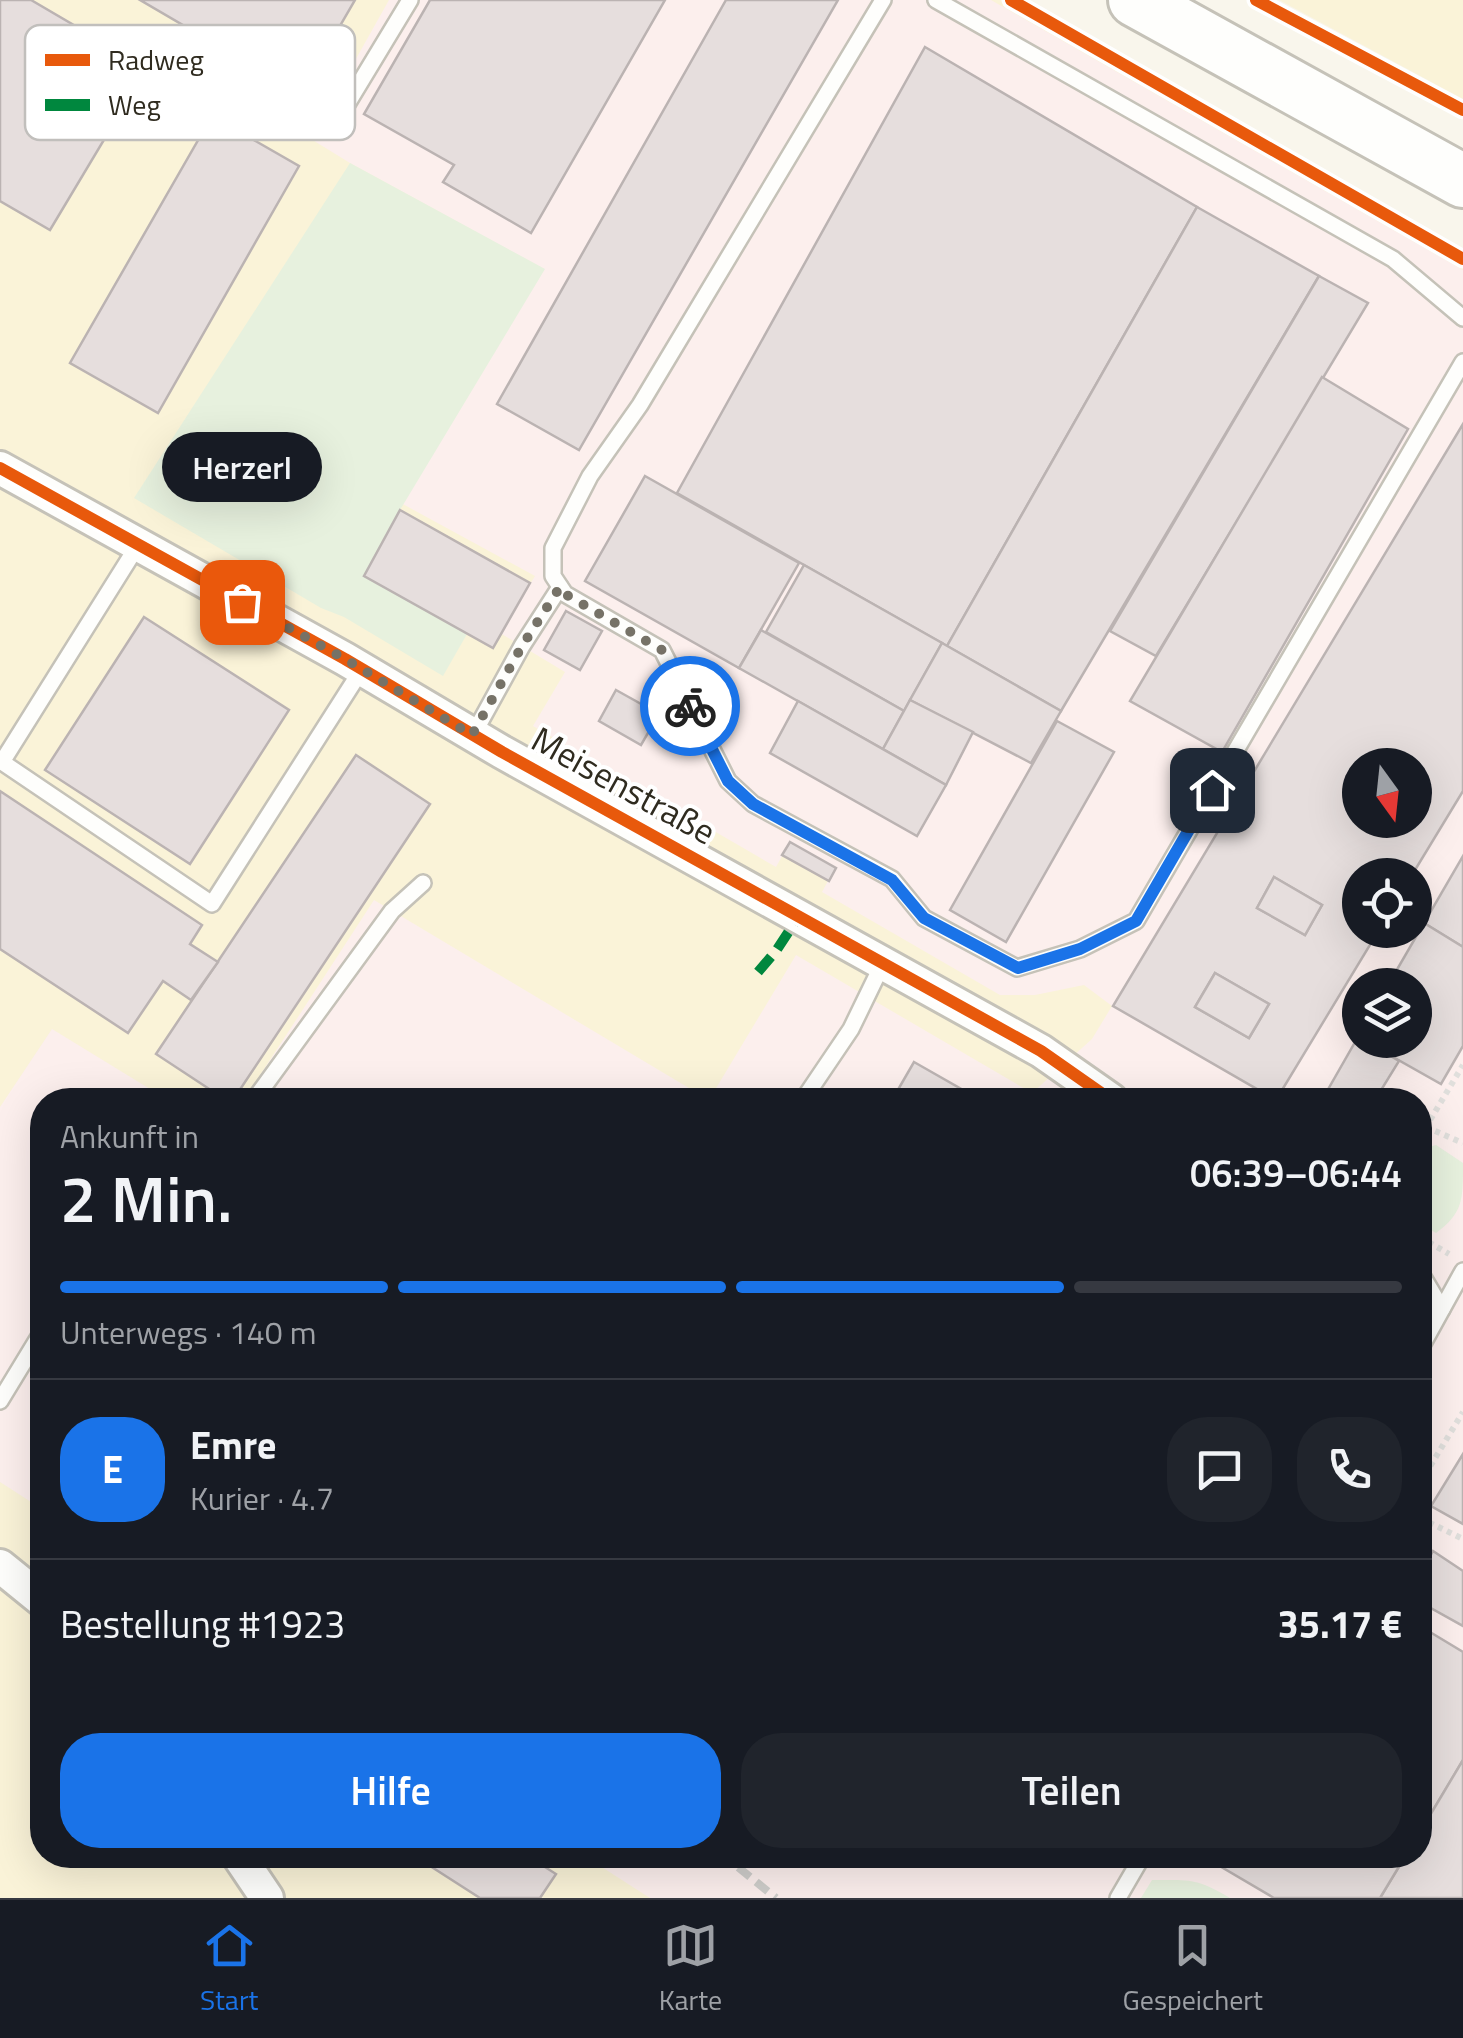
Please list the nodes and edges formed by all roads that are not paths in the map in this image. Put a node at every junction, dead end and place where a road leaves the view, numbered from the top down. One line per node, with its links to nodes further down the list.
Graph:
1 (410, 0): 5 (lane)
2 (883, 0): 11 (lane)
3 (936, 0): 7 (lane)
4 (1134, 0): 6 (main road)
5 (355, 91)
6 (1463, 180)
7 (1463, 318)
8 (1463, 362): 11 (lane)
9 (0, 468): 10 (street, Meisenstraße)
10 (138, 545): 12 (street, Meisenstraße); 12 (lane)
11 (560, 587): 13 (lane)
12 (362, 670): 13 (street, Meisenstraße)
13 (472, 735): 15 (street, Meisenstraße)
14 (423, 883): 16 (lane)
15 (883, 963): 17 (lane); 18 (street, Meisenstraße)
16 (263, 1088)
17 (811, 1088)
18 (1094, 1088)
19 (1463, 1271): 21 (lane)
20 (1432, 1292): 21 (lane)
21 (1442, 1309): 22 (lane); 23 (lane)
22 (1432, 1310)
23 (1432, 1327)
24 (30, 1352): 25 (lane)
25 (0, 1401)
26 (0, 1566): 27 (street)
27 (30, 1590)
28 (247, 1868): 30 (street)
29 (1135, 1868): 31 (lane)
30 (267, 1898)
31 (1118, 1898)

